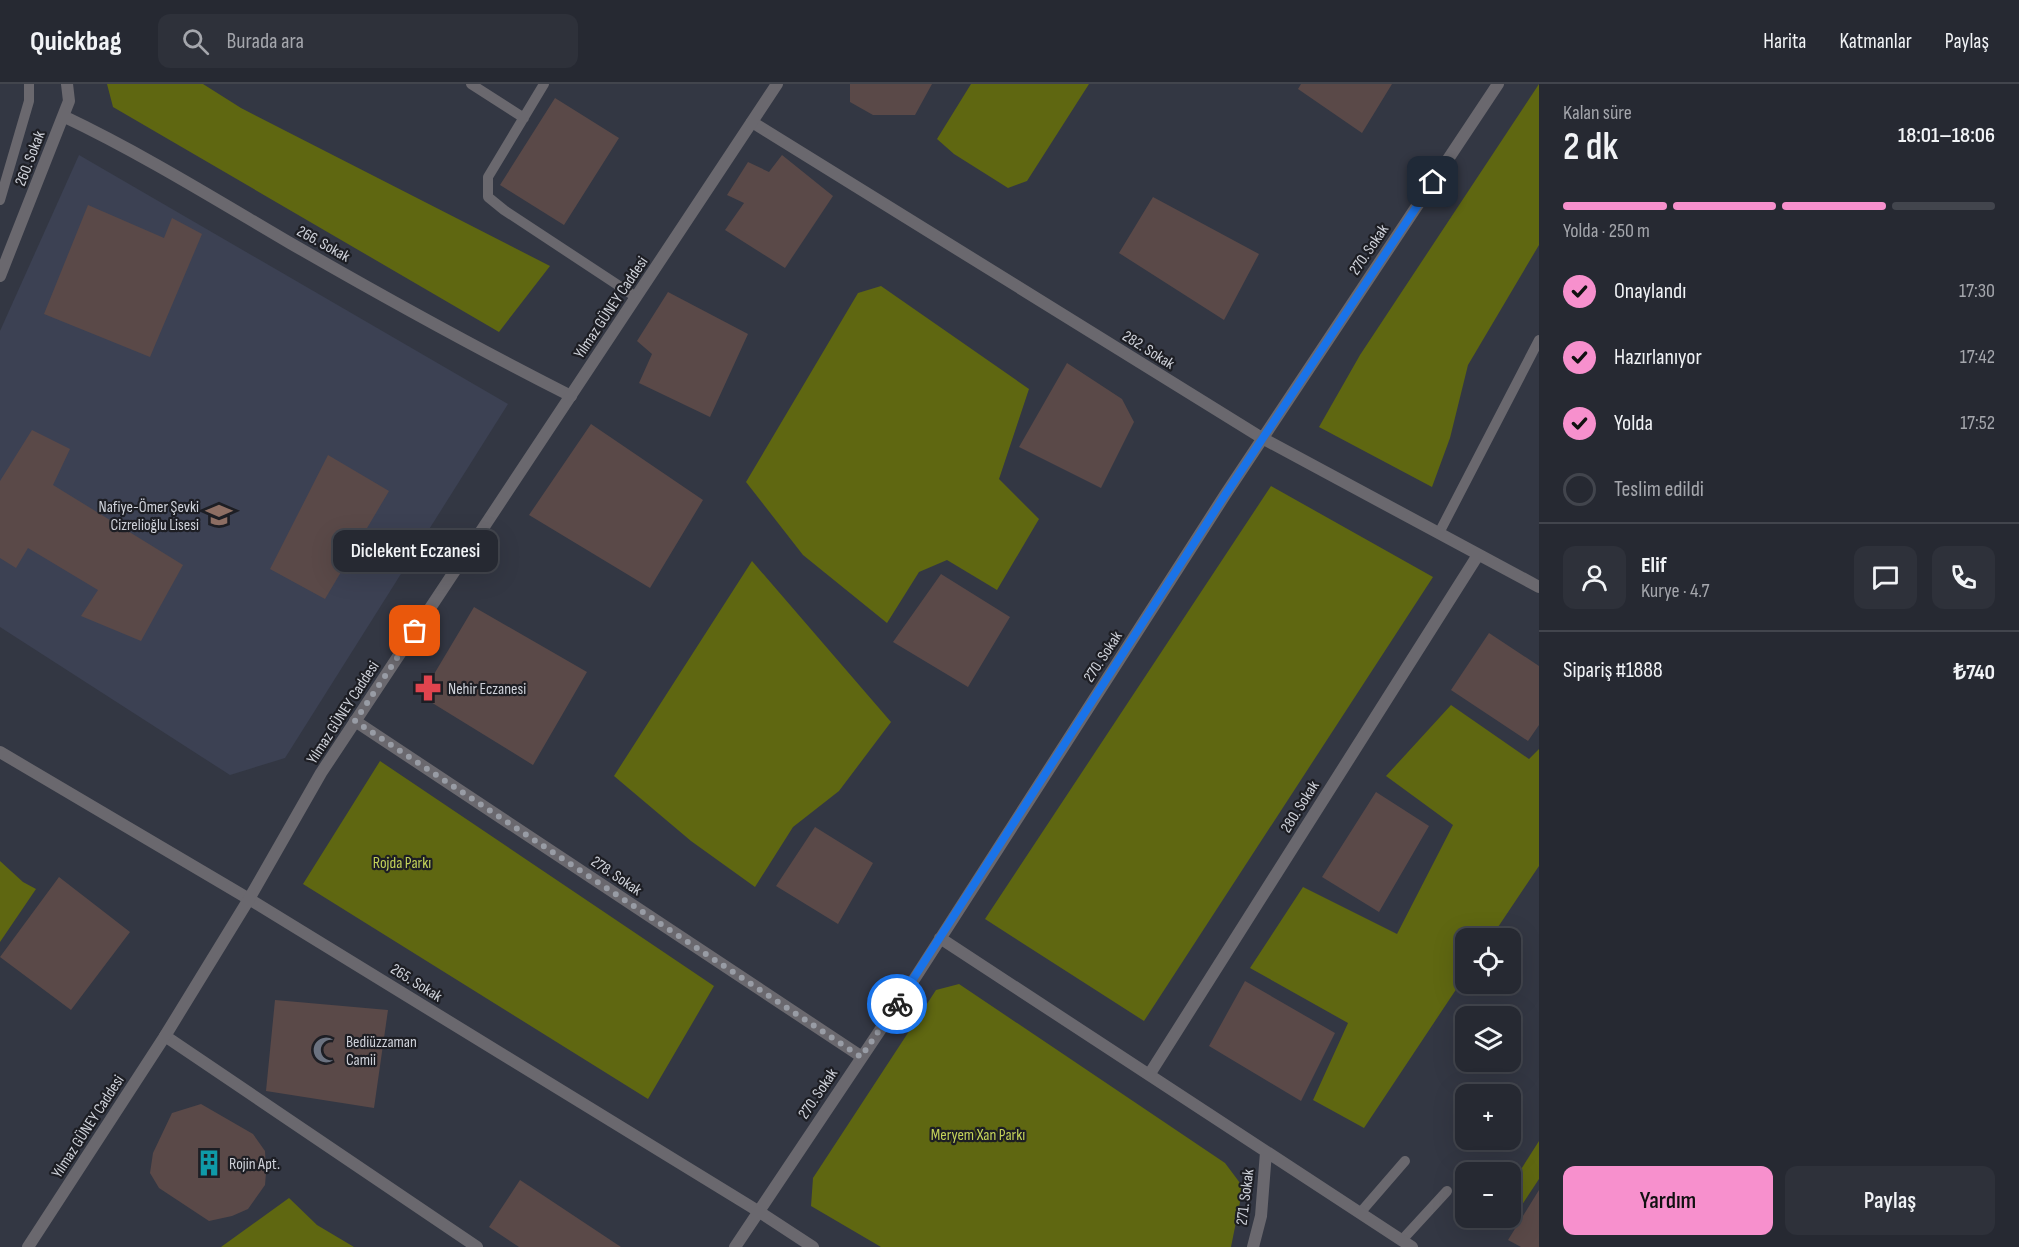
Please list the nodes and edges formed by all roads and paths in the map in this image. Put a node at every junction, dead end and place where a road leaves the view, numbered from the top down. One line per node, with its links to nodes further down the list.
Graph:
1 (29, 84): 10 (lane)
2 (67, 84): 7 (street, 260. Sokak)
3 (471, 84): 8 (lane)
4 (544, 84): 8 (lane)
5 (777, 84): 9 (street, Yılmaz GÜNEY Caddesi)
6 (1498, 84): 15 (street, 270. Sokak)
7 (63, 116): 11 (street, 260. Sokak); 14 (street, 266. Sokak)
8 (524, 118): 12 (lane)
9 (752, 123): 12 (street, Yılmaz GÜNEY Caddesi); 15 (street, 282. Sokak)
10 (0, 200)
11 (0, 276)
12 (636, 297): 14 (street, Yılmaz GÜNEY Caddesi)
13 (1539, 340): 16 (lane)
14 (571, 396): 19 (street, Yılmaz GÜNEY Caddesi)
15 (1262, 438): 16 (street, 282. Sokak); 22 (street, 270. Sokak)
16 (1438, 534): 17 (street, 282. Sokak)
17 (1478, 555): 18 (street, 282. Sokak); 25 (street, 280. Sokak)
18 (1539, 587)
19 (355, 721): 21 (street, Yılmaz GÜNEY Caddesi); 24 (street, 278. Sokak)
20 (0, 752): 21 (street, 265. Sokak)
21 (249, 899): 23 (street, Yılmaz GÜNEY Caddesi); 29 (street, 265. Sokak)
22 (940, 938): 24 (street, 270. Sokak); 25 (street)
23 (165, 1036): 32 (street, Yılmaz GÜNEY Caddesi); 33 (street)
24 (861, 1057): 29 (street, 270. Sokak)
25 (1149, 1075): 26 (street)
26 (1266, 1152): 30 (street); 36 (street, 271. Sokak)
27 (1405, 1161): 30 (lane)
28 (1447, 1191): 31 (lane)
29 (758, 1211): 34 (street, 270. Sokak); 35 (street, 265. Sokak)
30 (1360, 1213): 31 (street)
31 (1407, 1244)
32 (28, 1247)
33 (477, 1247)
34 (735, 1247)
35 (813, 1247)
36 (1254, 1247)

